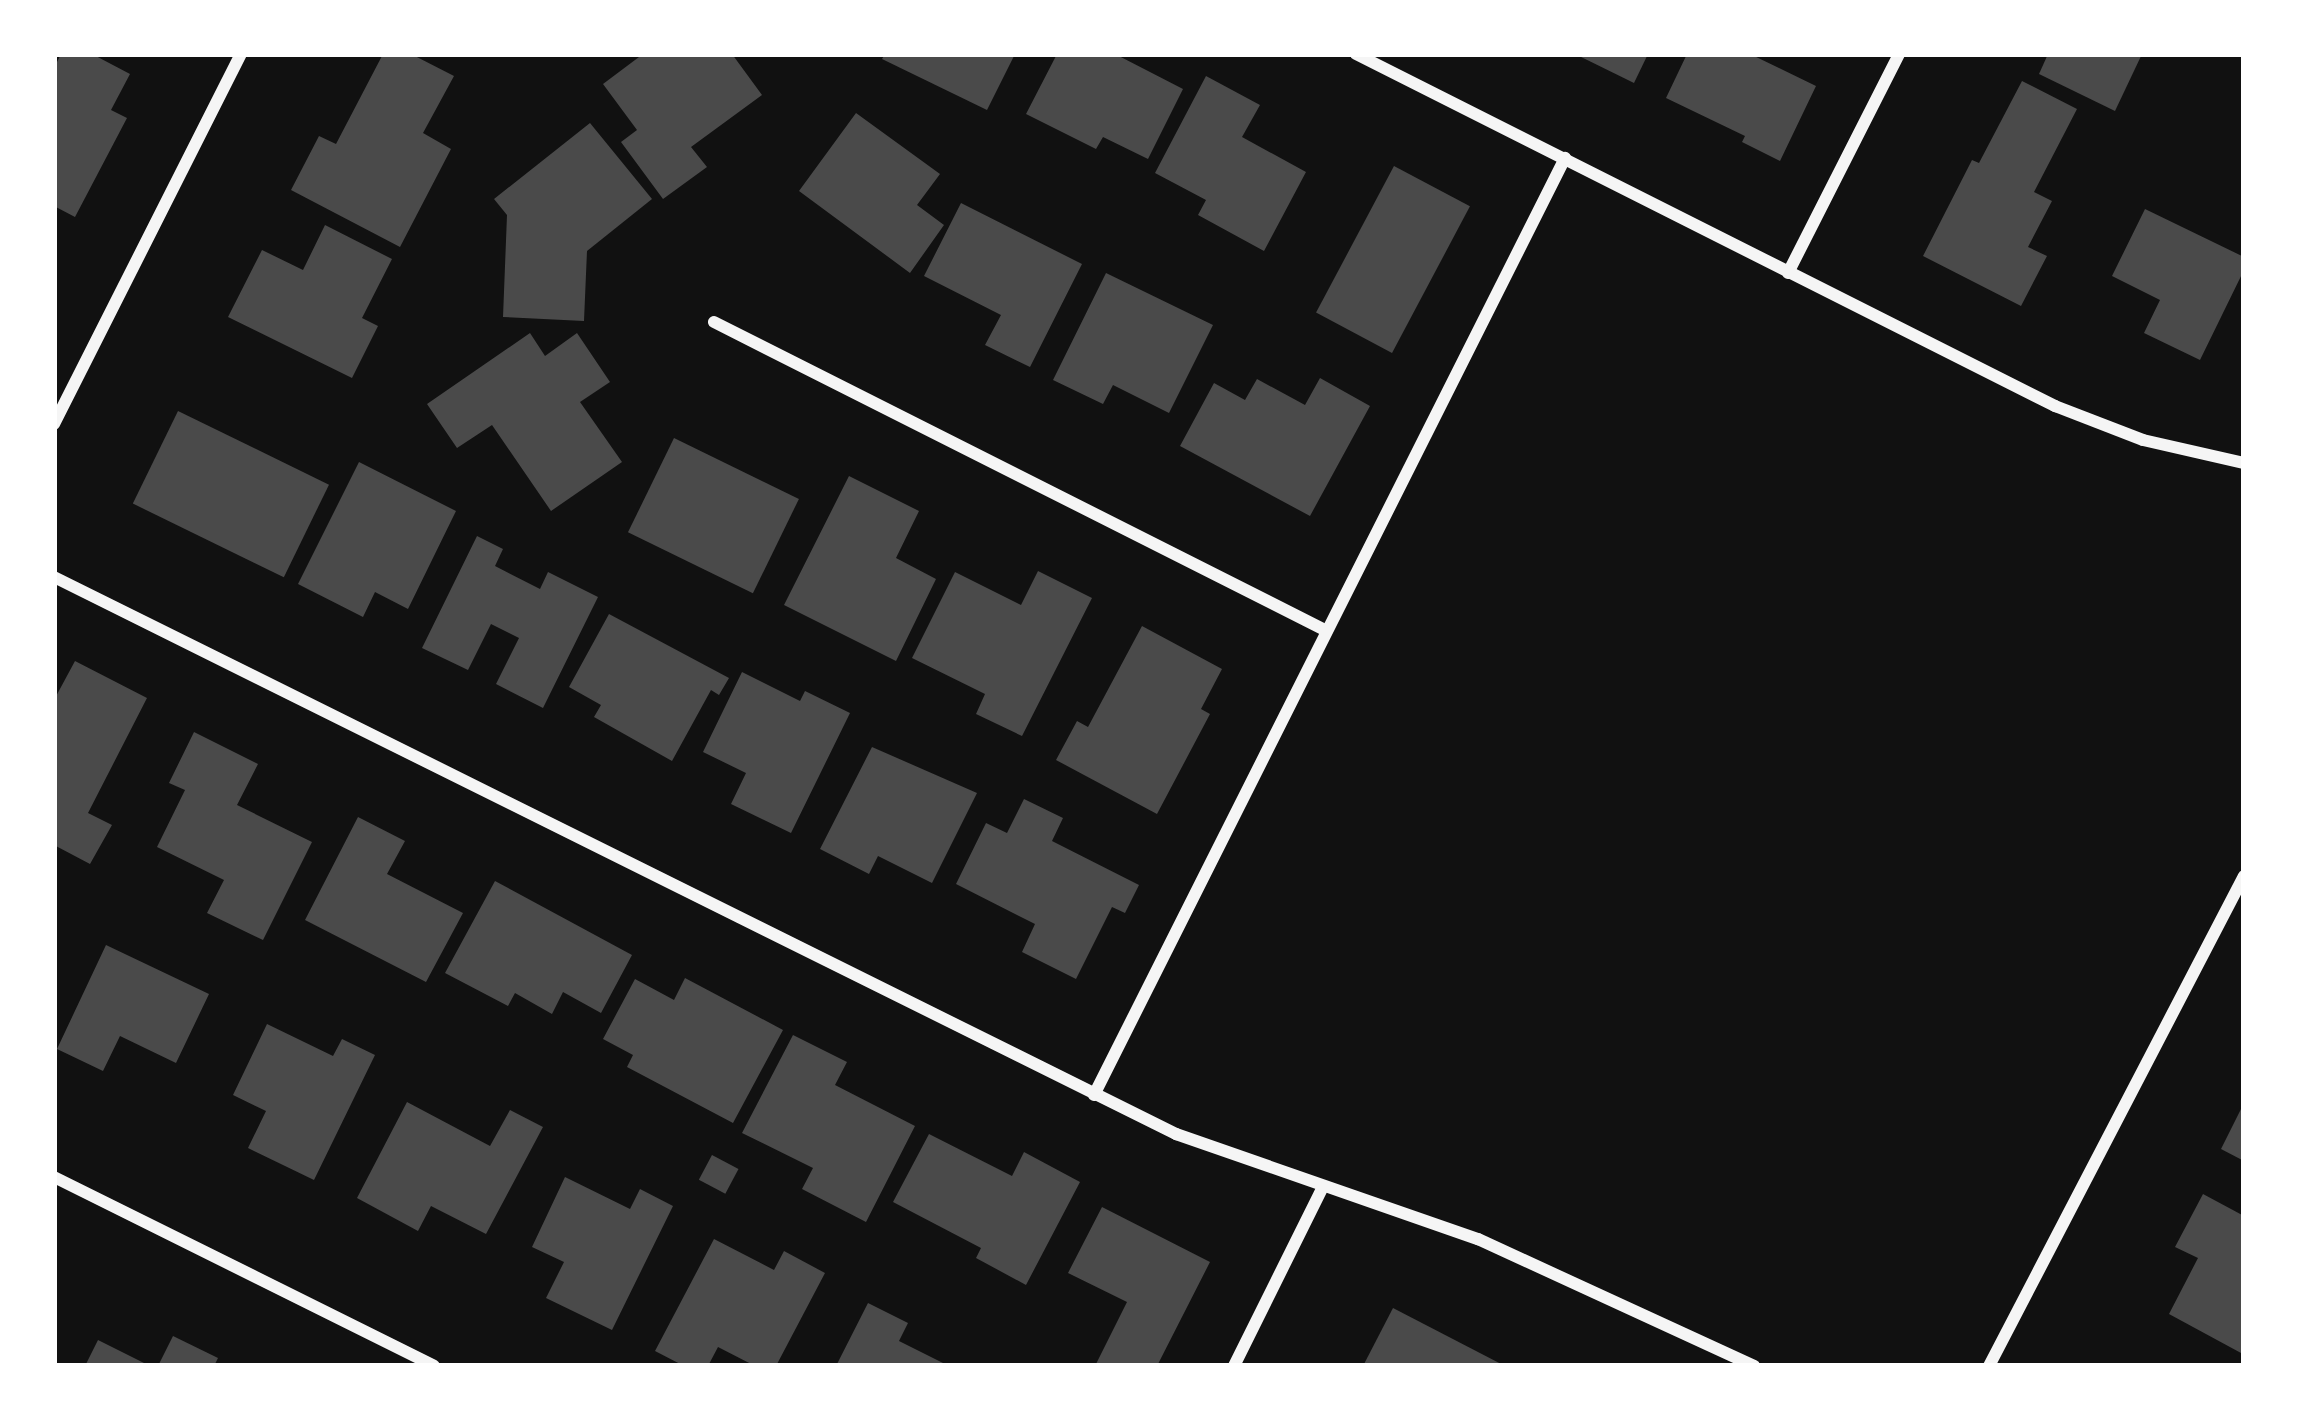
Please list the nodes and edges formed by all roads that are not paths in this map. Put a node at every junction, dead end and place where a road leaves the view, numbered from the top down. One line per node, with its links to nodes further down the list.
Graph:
1 (241, 54): 7 (street)
2 (1355, 54): 4 (street)
3 (1899, 54): 5 (street)
4 (1565, 158): 5 (street); 10 (street)
5 (1788, 273): 8 (street)
6 (714, 322): 10 (street)
7 (54, 424)
8 (2244, 463)
9 (54, 578): 12 (street)
10 (1327, 631): 12 (street)
11 (2244, 876): 18 (street)
12 (1094, 1095): 14 (street)
13 (54, 1177): 15 (street)
14 (1322, 1189): 16 (street); 17 (street)
15 (434, 1366)
16 (1234, 1366)
17 (1754, 1366)
18 (1989, 1366)

